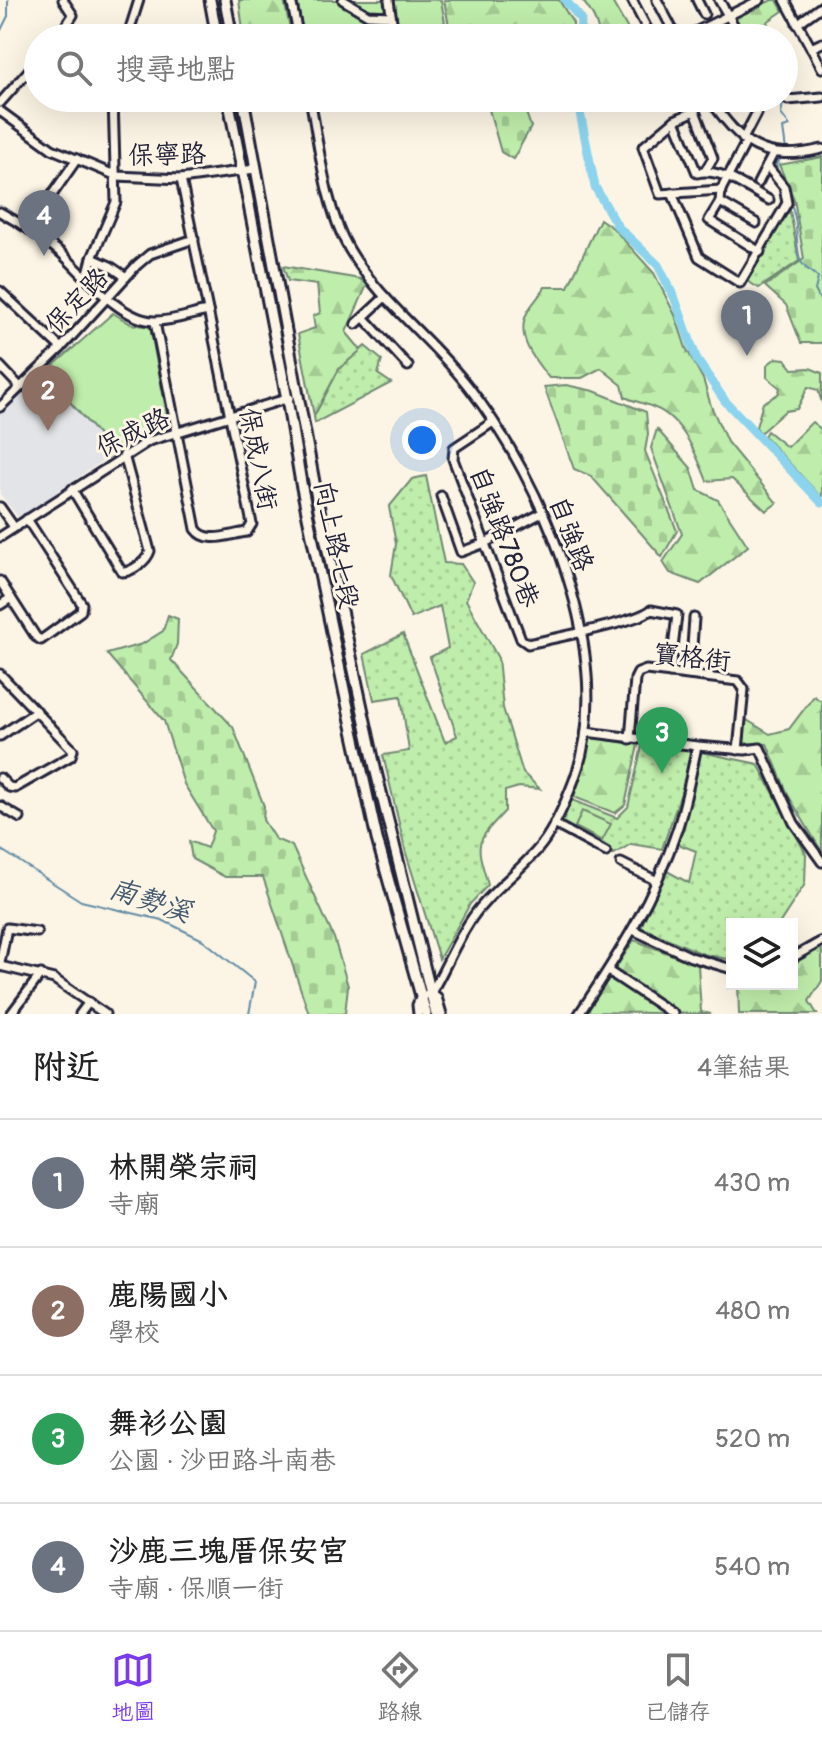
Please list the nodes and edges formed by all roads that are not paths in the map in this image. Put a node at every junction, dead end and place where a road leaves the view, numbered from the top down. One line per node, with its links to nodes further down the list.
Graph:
1 (63, 0): 19 (street)
2 (139, 0): 20 (street)
3 (210, 0): 21 (main road)
4 (225, 0): 22 (main road)
5 (291, 0): 23 (street)
6 (343, 0): 17 (street)
7 (389, 0): 8 (street); 17 (street)
8 (398, 0)
9 (632, 0): 25 (street)
10 (657, 0): 26 (street)
11 (697, 0): 16 (street)
12 (719, 0): 18 (street)
13 (760, 0): 18 (street)
14 (785, 0): 29 (street)
15 (822, 6): 29 (street)
16 (704, 14)
17 (391, 16): 24 (street)
18 (728, 16): 27 (street); 28 (street)
19 (67, 24)
20 (131, 24)
21 (214, 24)
22 (229, 24)
23 (296, 24)
24 (392, 24)
25 (645, 24)
26 (670, 24)
27 (711, 24)
28 (733, 24)
29 (797, 24)
30 (798, 26): 32 (street)
31 (822, 43): 32 (street)
32 (811, 48): 33 (street)
33 (822, 68)
34 (24, 76): 37 (street)
35 (822, 97): 36 (street)
36 (798, 100)
37 (0, 103)
38 (0, 111): 51 (street, 保寧路)
39 (114, 112): 56 (street)
40 (231, 112): 54 (main road, 向上路七段)
41 (245, 112): 53 (main road, 向上路七段)
42 (313, 112): 73 (street, 自強路)
43 (693, 112): 47 (street)
44 (695, 112): 55 (street)
45 (719, 112): 48 (street)
46 (757, 112): 48 (street)
47 (675, 120): 55 (street); 61 (street)
48 (744, 140): 50 (street); 57 (street)
49 (822, 149): 50 (street)
50 (773, 154): 52 (street)
51 (77, 159): 56 (street, 保寧路); 66 (street)
52 (767, 166): 59 (street); 68 (street)
53 (255, 169): 54 (street, 保寧路); 81 (main road, 向上路七段)
54 (243, 171): 58 (street, 保寧路); 82 (main road, 向上路七段)
55 (705, 171): 57 (street)
56 (117, 176): 58 (street, 保寧路); 69 (street)
57 (727, 178): 60 (street); 62 (street)
58 (181, 179): 67 (street, 保成八街)
59 (758, 183)
60 (721, 190): 61 (street); 63 (street)
61 (672, 193): 68 (street)
62 (769, 200)
63 (720, 202): 65 (street); 68 (street)
64 (0, 212): 66 (street)
65 (756, 223)
66 (29, 228): 70 (street)
67 (194, 239): 71 (street, 保定路); 75 (street, 保成八街)
68 (760, 252)
69 (92, 258): 70 (street); 71 (street)
70 (87, 277): 74 (street)
71 (126, 277): 74 (street, 保定路)
72 (0, 291): 77 (street)
73 (385, 297): 79 (street); 85 (street, 自強路)
74 (109, 298): 76 (street); 77 (street, 保定路)
75 (208, 311): 76 (street); 84 (street, 保成八街)
76 (155, 322): 86 (street, 保成八街)
77 (61, 348): 80 (street, 保定路)
78 (0, 366): 80 (street)
79 (408, 366)
80 (20, 387): 83 (street, 保定路)
81 (299, 395): 82 (street, 保成路); 126 (main road, 向上路七段)
82 (287, 399): 84 (street, 保成路); 126 (main road, 向上路七段)
83 (0, 407)
84 (230, 415): 86 (street, 保成路); 86 (street, 保成八街)
85 (493, 422): 91 (street, 自強路); 95 (street, 自強路780巷)
86 (176, 432): 87 (street, 保成路)
87 (124, 455): 88 (street, 保成路); 88 (street)
88 (72, 489): 92 (street, 保成路)
89 (441, 496): 95 (street)
90 (0, 507): 93 (street)
91 (542, 513): 95 (street); 100 (street, 自強路)
92 (27, 519): 93 (street, 保成路); 97 (street)
93 (14, 527): 94 (street, 保成路)
94 (0, 537)
95 (485, 543): 100 (street, 自強路780巷)
96 (0, 581): 97 (street)
97 (11, 598): 98 (street)
98 (0, 605)
99 (694, 618): 103 (street)
100 (581, 631): 101 (street); 105 (street, 自強路)
101 (670, 673): 103 (street, 寶格街); 107 (street, 寶格街)
102 (0, 674): 104 (street)
103 (690, 675): 109 (street, 寶格街)
104 (37, 711): 106 (street); 110 (street)
105 (586, 732): 107 (street); 113 (street, 自強路)
106 (0, 736)
107 (630, 739): 108 (street)
108 (697, 746): 109 (street); 117 (street)
109 (738, 750): 115 (street)
110 (0, 778)
111 (0, 806): 112 (street)
112 (20, 818)
113 (554, 824): 114 (street); 126 (street, 自強路)
114 (606, 852)
115 (822, 862)
116 (621, 863): 117 (street)
117 (657, 881): 118 (street)
118 (633, 930): 123 (street); 124 (street)
119 (37, 932): 122 (street)
120 (822, 941): 121 (street)
121 (798, 955)
122 (0, 965): 125 (street)
123 (726, 967)
124 (608, 971): 134 (street); 135 (street)
125 (41, 974): 127 (street); 128 (street)
126 (426, 995): 131 (street, 自強路); 132 (main road); 133 (main road)
127 (89, 1002): 129 (street); 130 (street)
128 (11, 1014)
129 (80, 1014)
130 (105, 1014)
131 (418, 1014)
132 (426, 1014)
133 (439, 1014)
134 (579, 1014)
135 (673, 1014)

